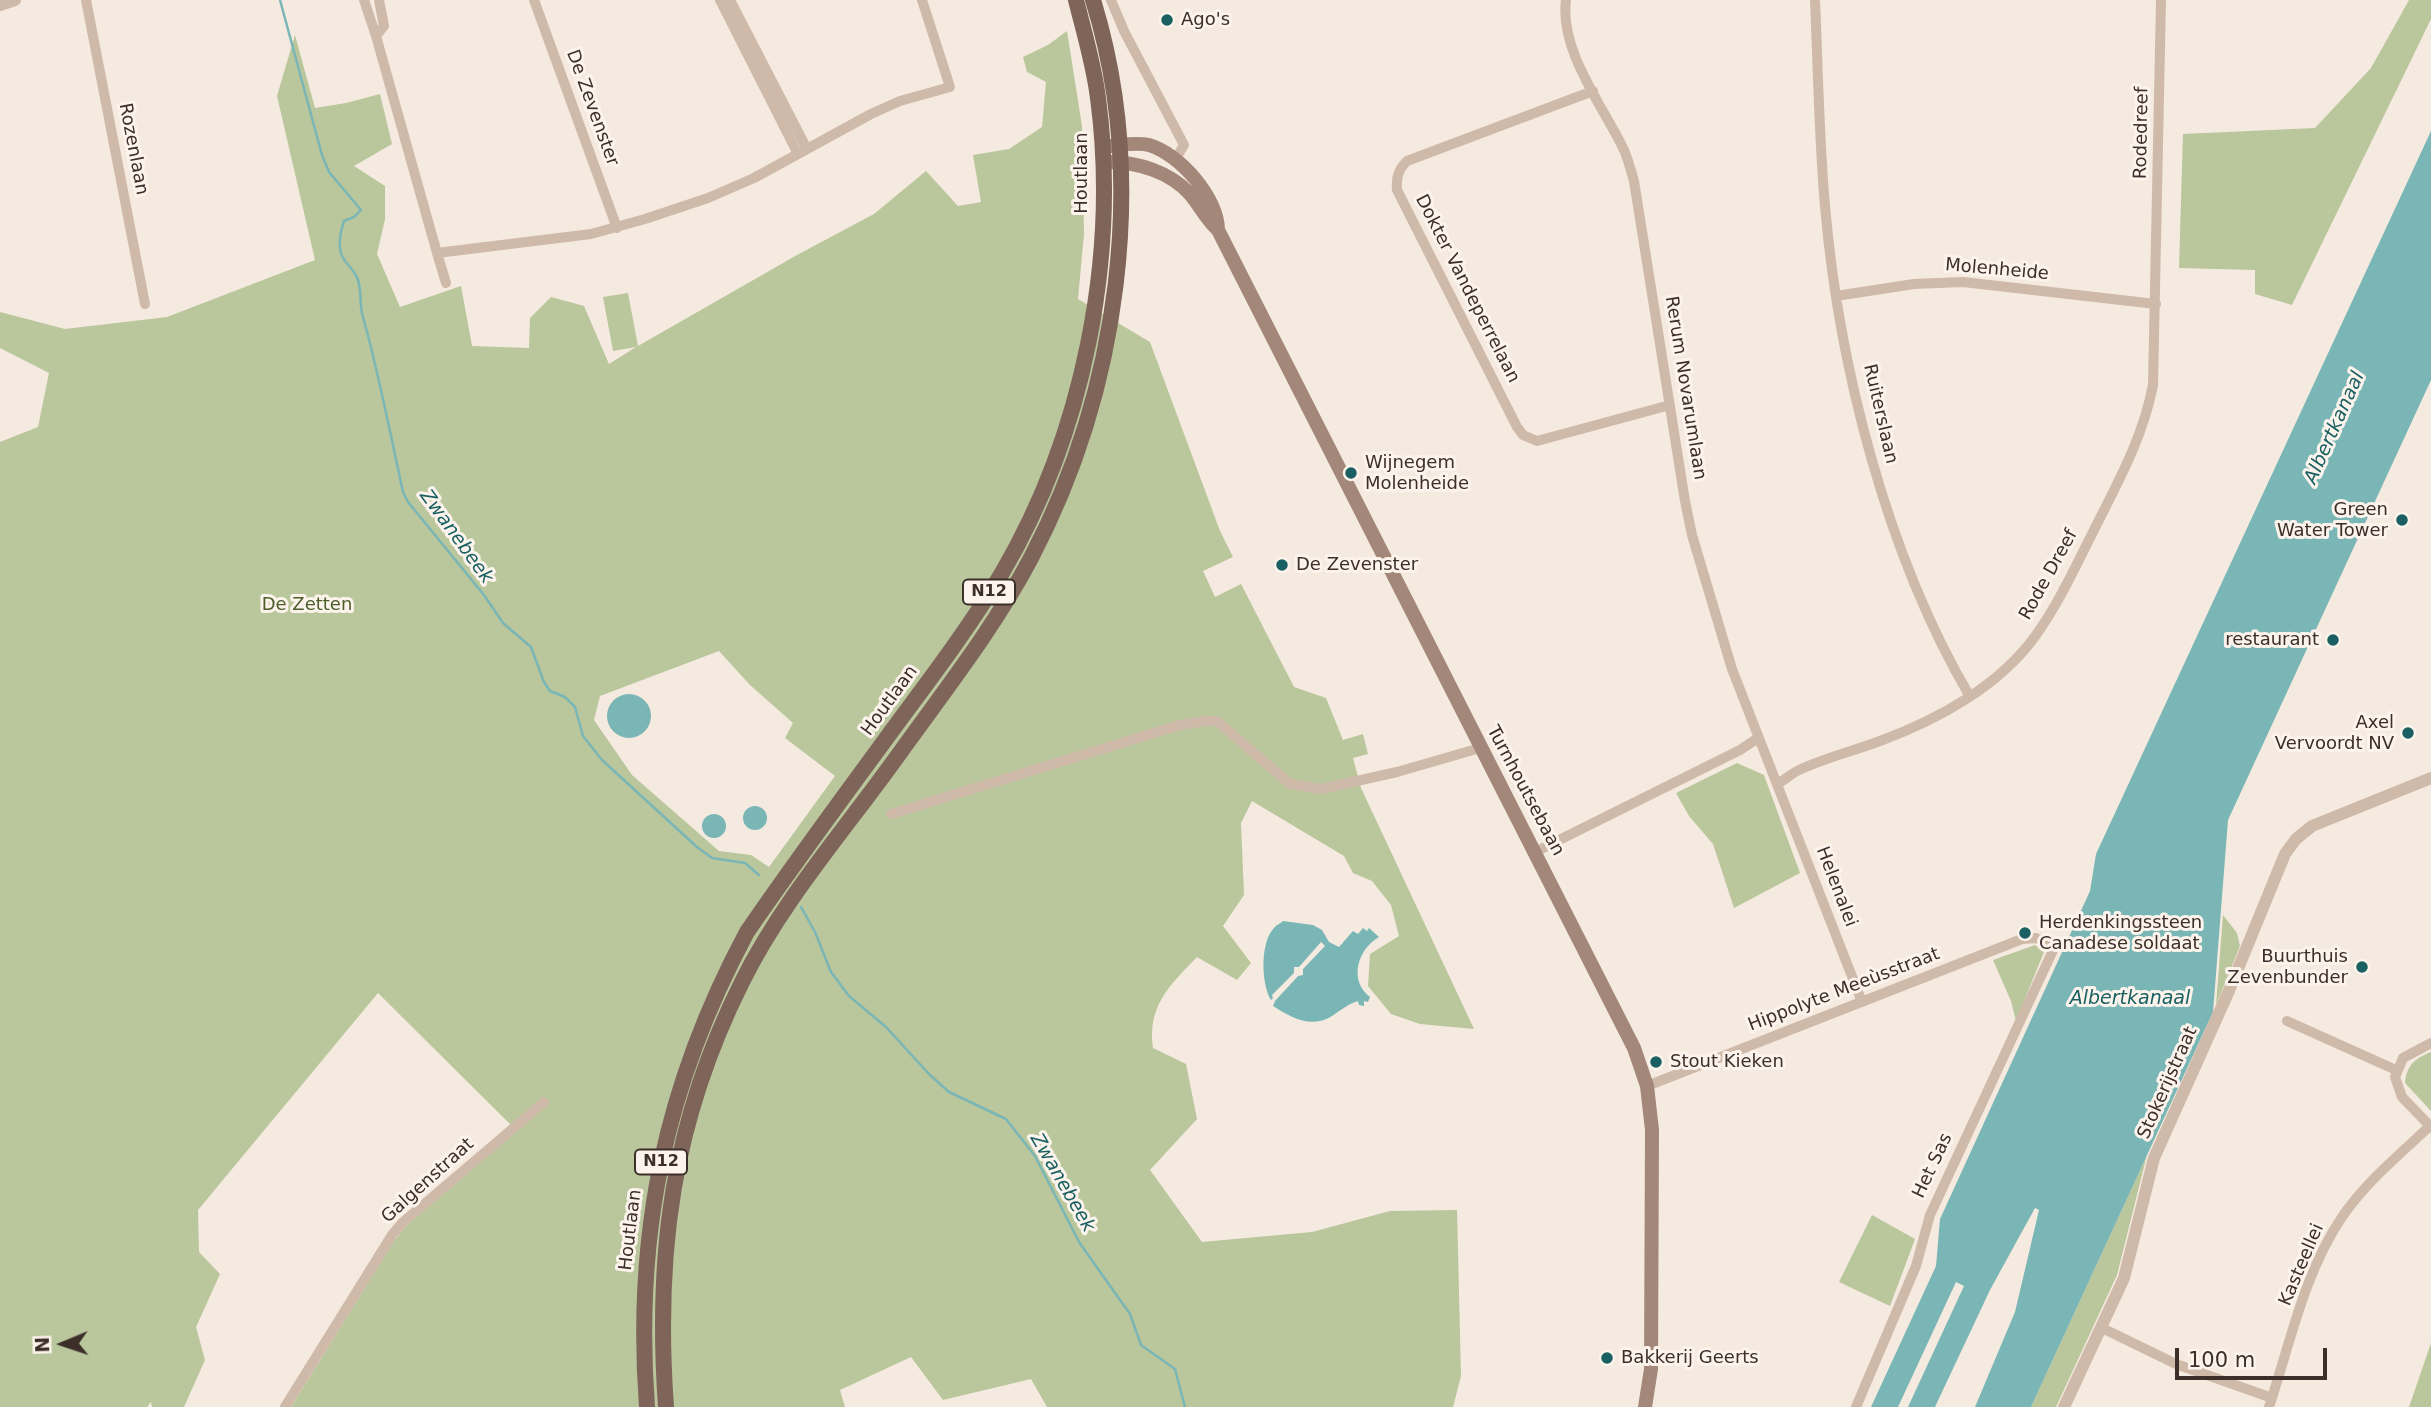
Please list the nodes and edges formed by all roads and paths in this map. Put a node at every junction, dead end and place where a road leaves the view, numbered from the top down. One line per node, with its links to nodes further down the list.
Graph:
1 (15, 0): 15 (street)
2 (86, 0): 30 (street, Rozenlaan)
3 (364, 0): 16 (street)
4 (379, 0): 16 (street)
5 (534, 0): 24 (street, De Zevenster)
6 (720, 0): 17 (street)
7 (730, 0): 17 (street)
8 (922, 0): 19 (street)
9 (1076, 0): 20 (main road, Houtlaan / N12)
10 (1093, 0): 21 (main road, Houtlaan / N12)
11 (1111, 0): 22 (street)
12 (1566, 0): 18 (street, Rerum Novarumlaan)
13 (1815, 0): 29 (street, Ruiterslaan)
14 (2161, 0): 27 (street, Rodedreef)
15 (0, 5)
16 (376, 36): 26 (street)
17 (753, 57): 19 (street)
18 (1593, 91): 32 (street, Rerum Novarumlaan); 32 (street, Dokter Vandeperrelaan)
19 (803, 152): 24 (street)
20 (1103, 154): 21 (main road); 51 (main road, Houtlaan / N12)
21 (1120, 154): 22 (main road, Turnhoutsebaan); 23 (main road, Turnhoutsebaan); 52 (main road, Houtlaan / N12)
22 (1175, 160): 23 (main road); 25 (main road, Turnhoutsebaan)
23 (1166, 175): 25 (main road, Turnhoutsebaan)
24 (617, 228): 26 (street)
25 (1218, 230): 35 (main road, Turnhoutsebaan)
26 (437, 253): 28 (street)
27 (2157, 267): 31 (street, Rode Dreef)
28 (446, 283)
29 (1836, 296): 31 (street, Molenheide); 33 (street, Ruiterslaan)
30 (145, 304)
31 (2156, 304): 33 (street, Rode Dreef)
32 (1670, 405): 34 (street, Rerum Novarumlaan)
33 (1969, 695): 36 (street, Rode Dreef)
34 (1759, 742): 36 (street, Rerum Novarumlaan); 39 (street)
35 (1480, 748): 38 (street); 39 (main road, Turnhoutsebaan)
36 (1774, 778): 41 (street, Helenalei)
37 (2431, 778): 48 (street, Stokerijstraat)
38 (891, 814)
39 (1535, 852): 45 (main road, Turnhoutsebaan)
40 (2055, 946): 41 (street, Hippolyte Meeùsstraat); 54 (street, Het Sas)
41 (1862, 1002): 45 (street, Hippolyte Meeùsstraat)
42 (2287, 1021): 44 (street)
43 (2431, 1043): 44 (street)
44 (2396, 1070): 47 (street, Kasteellei)
45 (1647, 1086): 53 (main road, Turnhoutsebaan)
46 (544, 1102): 50 (street, Galgenstraat)
47 (2430, 1126): 49 (street, Kasteellei)
48 (2102, 1328): 49 (street); 55 (street, Stokerijstraat)
49 (2271, 1402)
50 (285, 1407)
51 (647, 1407)
52 (666, 1407)
53 (1645, 1407)
54 (1856, 1407)
55 (2064, 1407)

